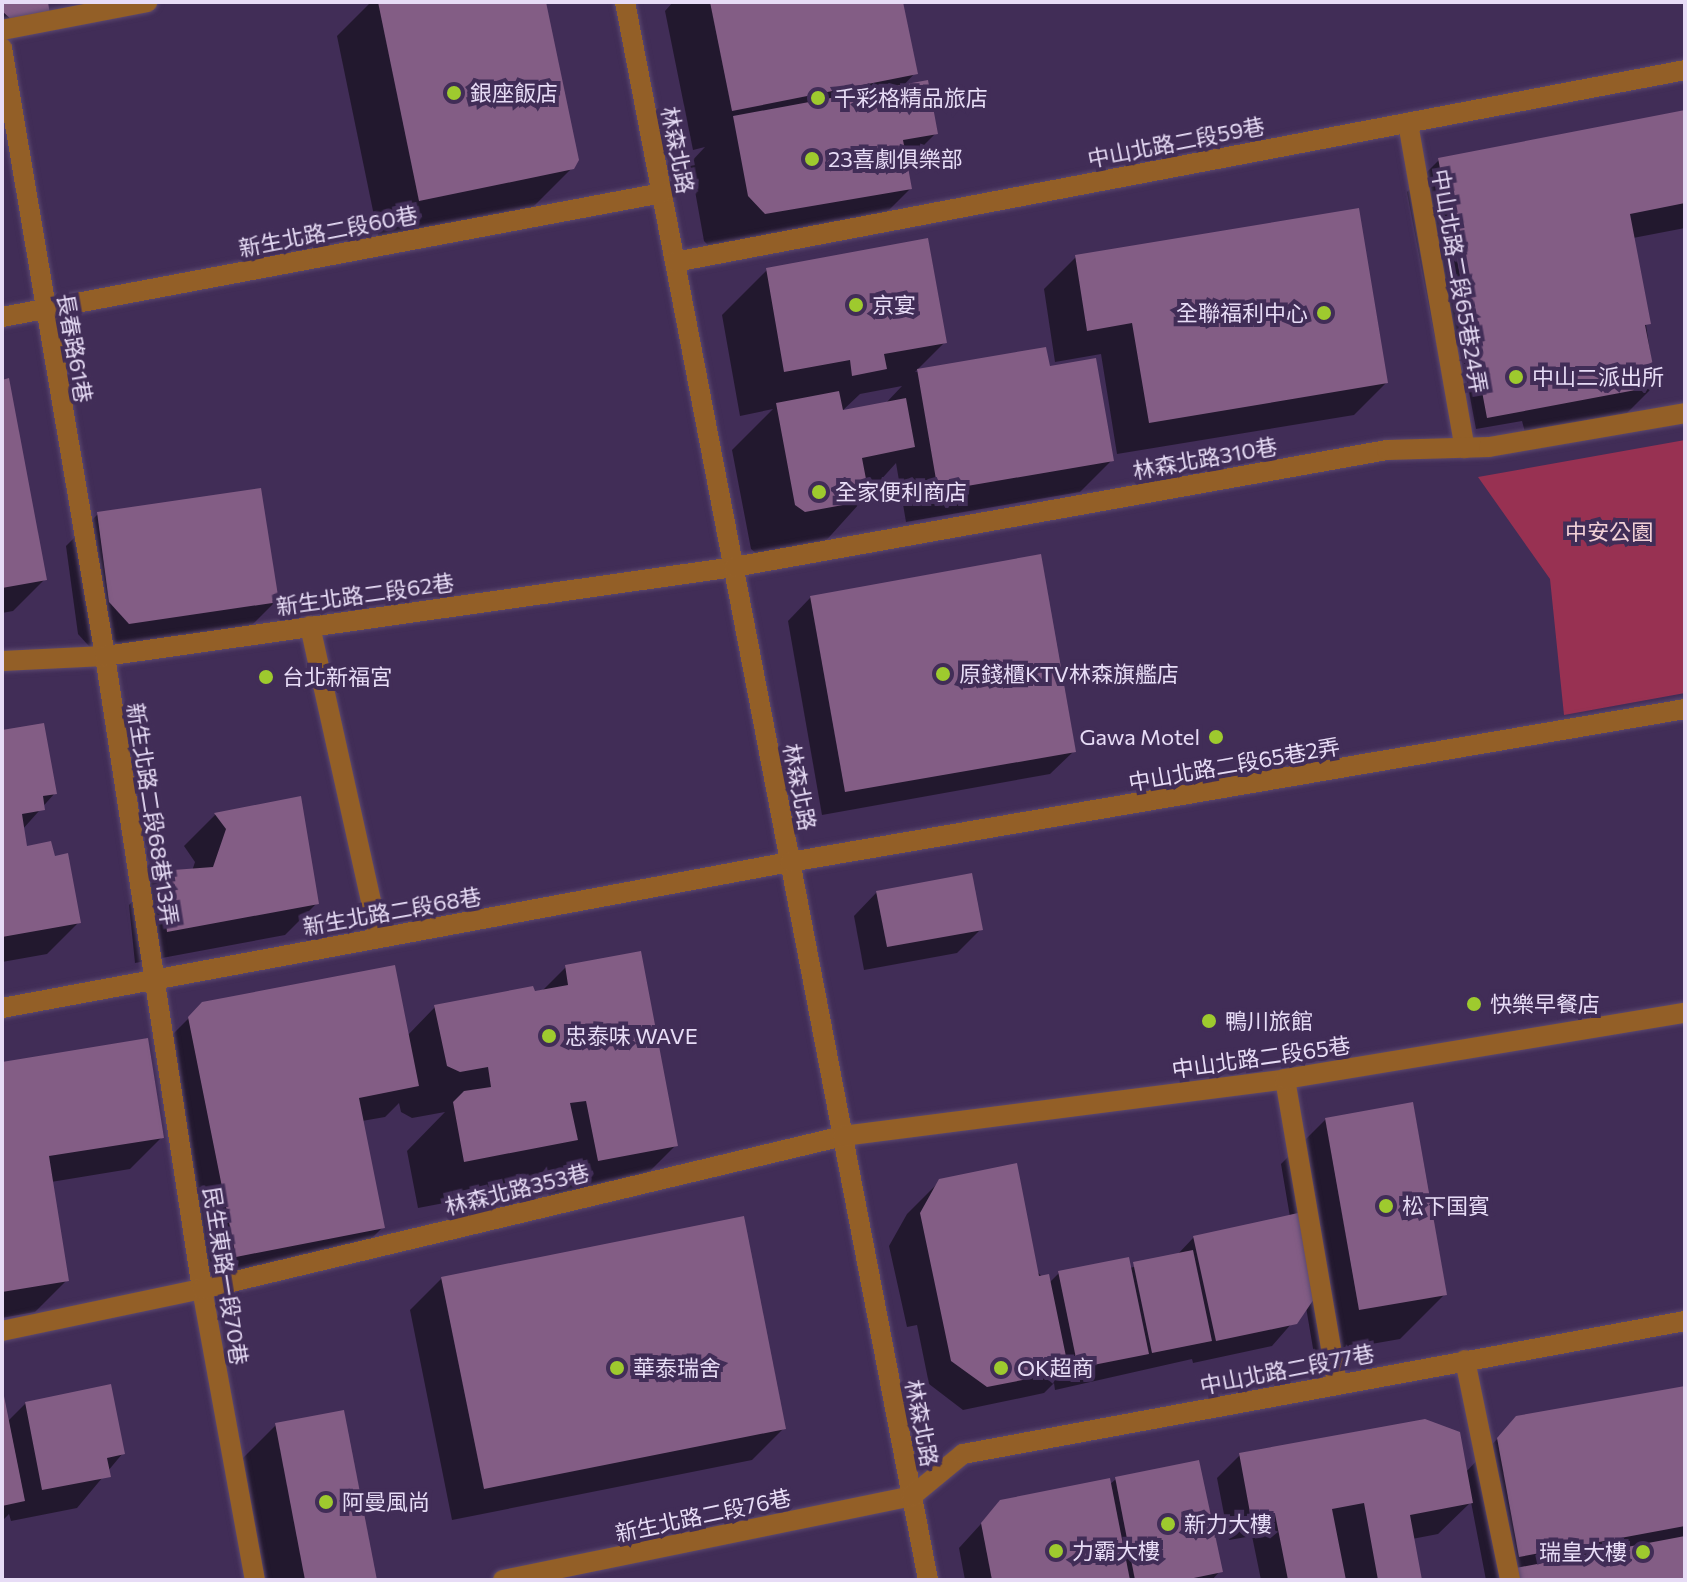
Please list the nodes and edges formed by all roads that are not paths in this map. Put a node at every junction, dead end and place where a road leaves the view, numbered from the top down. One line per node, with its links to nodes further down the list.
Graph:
1 (147, 2): 3 (street)
2 (625, 2): 7 (street, 林森北路)
3 (2, 30)
4 (2, 48): 9 (street, 長春路61巷)
5 (1685, 70): 6 (street, 中山北路二段59巷)
6 (1408, 123): 8 (street, 中山北路二段59巷); 12 (street, 中山北路二段65巷24弄)
7 (662, 193): 8 (street, 林森北路); 9 (street, 新生北路二段60巷)
8 (675, 262): 13 (street, 林森北路)
9 (43, 310): 10 (street, 新生北路二段60巷); 15 (street, 長春路61巷)
10 (2, 317)
11 (1685, 413): 12 (street, 林森北路310巷)
12 (1465, 448): 13 (street, 林森北路310巷)
13 (734, 567): 14 (street, 新生北路二段62巷); 18 (street, 林森北路)
14 (310, 626): 15 (street, 新生北路二段62巷); 19 (street)
15 (105, 656): 16 (street, 新生北路二段62巷); 20 (street, 新生北路二段68巷13弄)
16 (2, 661)
17 (1685, 709): 18 (street, 中山北路二段65巷2弄)
18 (790, 862): 19 (street, 新生北路二段68巷); 24 (street, 林森北路)
19 (379, 937): 20 (street, 新生北路二段68巷)
20 (154, 979): 21 (street, 新生北路二段68巷); 25 (street, 民生東路一段70巷)
21 (2, 1008)
22 (1685, 1013): 23 (street, 中山北路二段65巷)
23 (1285, 1079): 24 (street, 中山北路二段65巷); 29 (street)
24 (843, 1136): 25 (street, 林森北路353巷); 30 (street, 林森北路)
25 (202, 1289): 27 (street, 林森北路353巷); 31 (street, 民生東路一段70巷)
26 (1685, 1321): 28 (street, 中山北路二段77巷)
27 (2, 1331)
28 (1465, 1360): 29 (street, 中山北路二段77巷); 34 (street)
29 (1337, 1384): 30 (street, 中山北路二段77巷)
30 (912, 1496): 32 (street, 新生北路二段76巷); 33 (street, 林森北路)
31 (255, 1580)
32 (503, 1580)
33 (928, 1580)
34 (1510, 1580)

